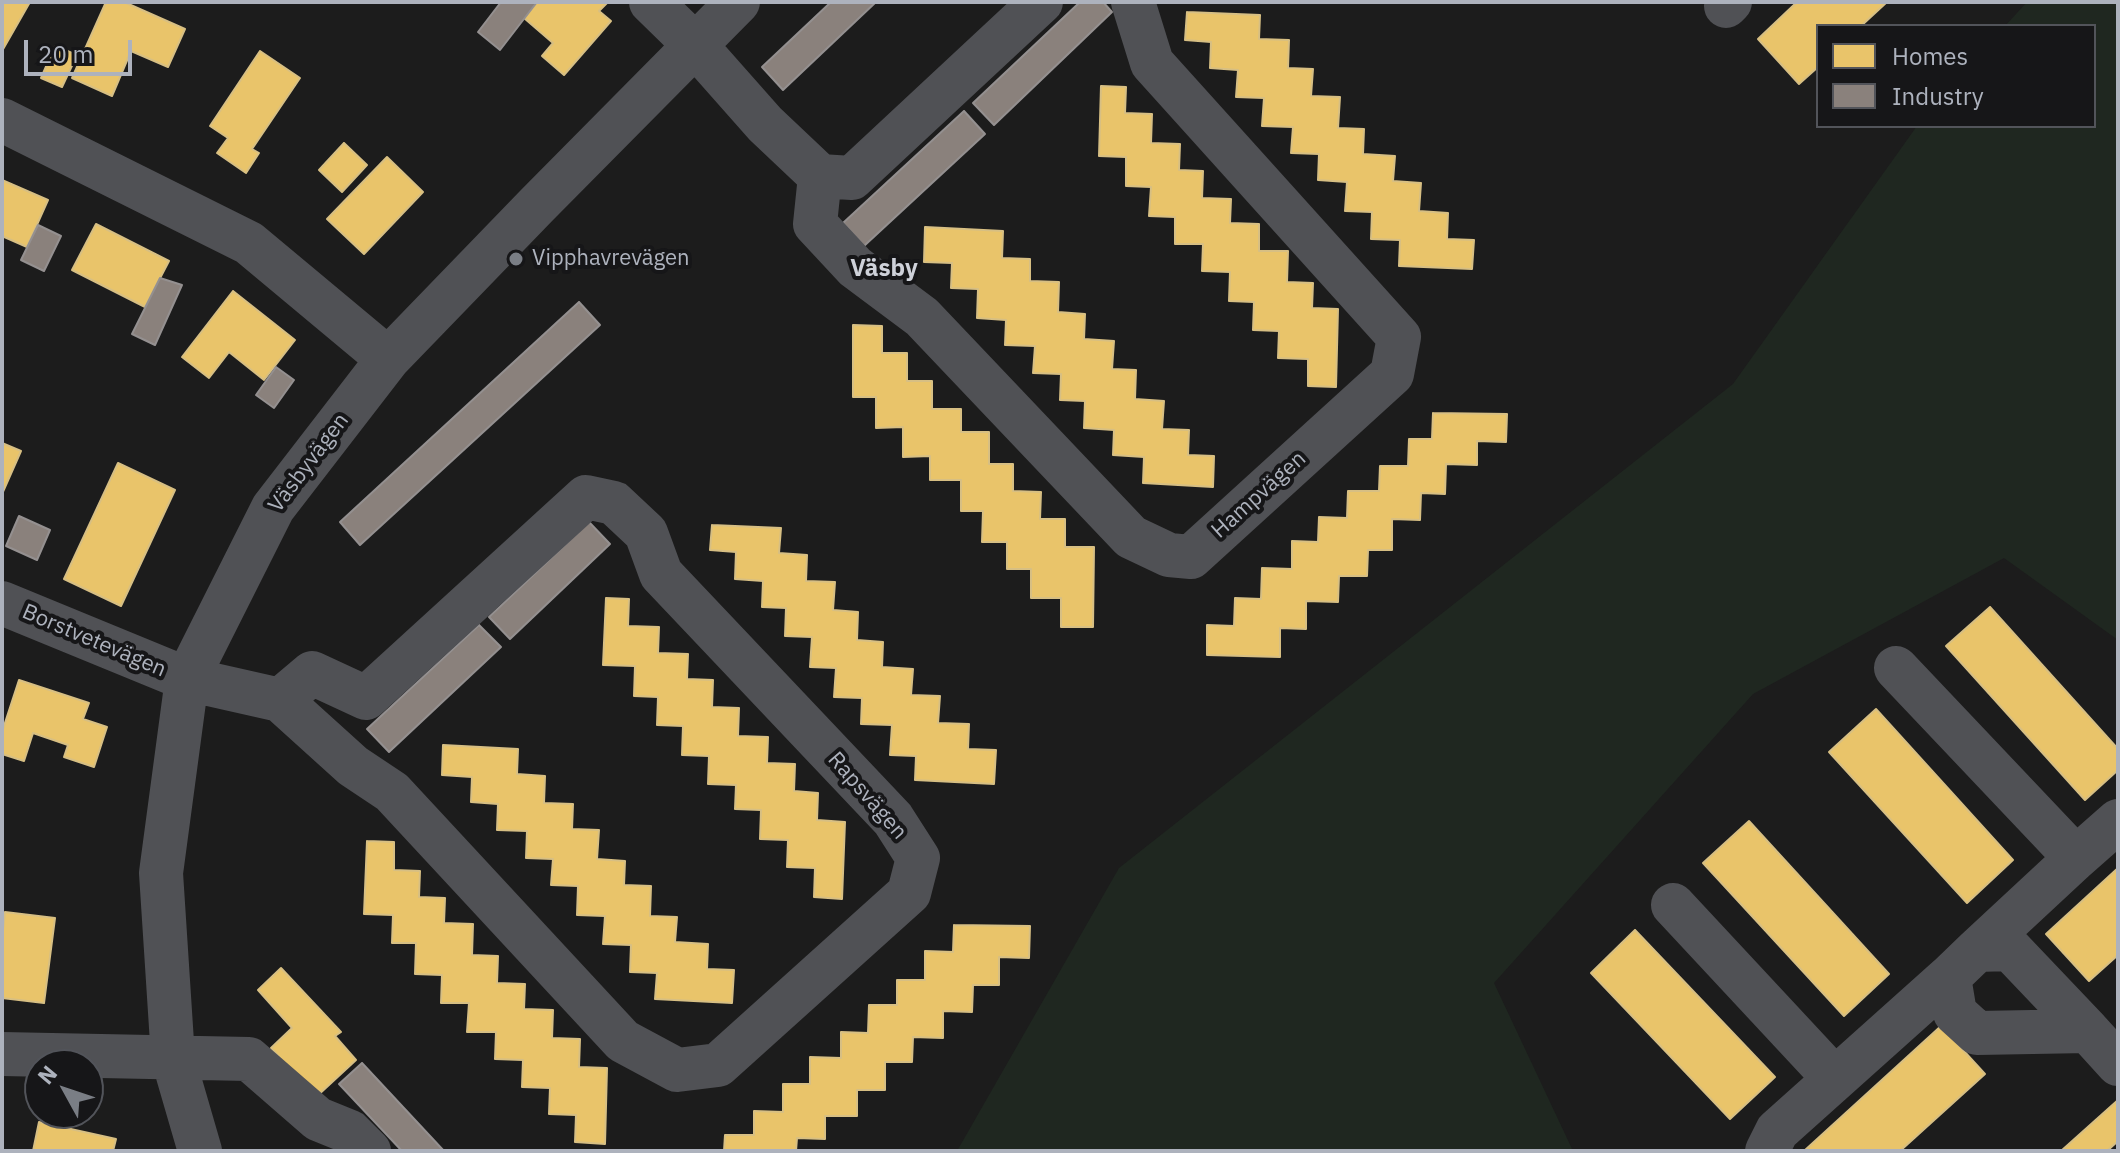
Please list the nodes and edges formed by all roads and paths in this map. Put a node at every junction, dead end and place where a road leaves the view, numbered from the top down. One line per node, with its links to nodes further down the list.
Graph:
1 (651, 2): 5 (street)
2 (738, 2): 5 (street, Väsbyvägen)
3 (1041, 2): 7 (street)
4 (1133, 2): 7 (street, Hampvägen)
5 (696, 46): 7 (street); 8 (street, Väsbyvägen)
6 (2, 120): 8 (street)
7 (820, 176)
8 (388, 359): 11 (street, Väsbyvägen)
9 (2, 603): 11 (street, Borstvetevägen)
10 (1896, 668): 14 (street)
11 (187, 679): 12 (street, Rapsvägen); 19 (street, Väsbyvägen)
12 (280, 700): 12 (street, Rapsvägen)
13 (2118, 821): 14 (street)
14 (2076, 858): 16 (street)
15 (1673, 905): 21 (street)
16 (1963, 964): 17 (street); 17 (street); 21 (street)
17 (2088, 1031): 20 (street)
18 (2, 1054): 19 (street)
19 (173, 1058): 22 (street, Väsbyvägen); 23 (street)
20 (2118, 1064)
21 (1835, 1079): 24 (street)
22 (200, 1151)
23 (369, 1151)
24 (1767, 1151)

